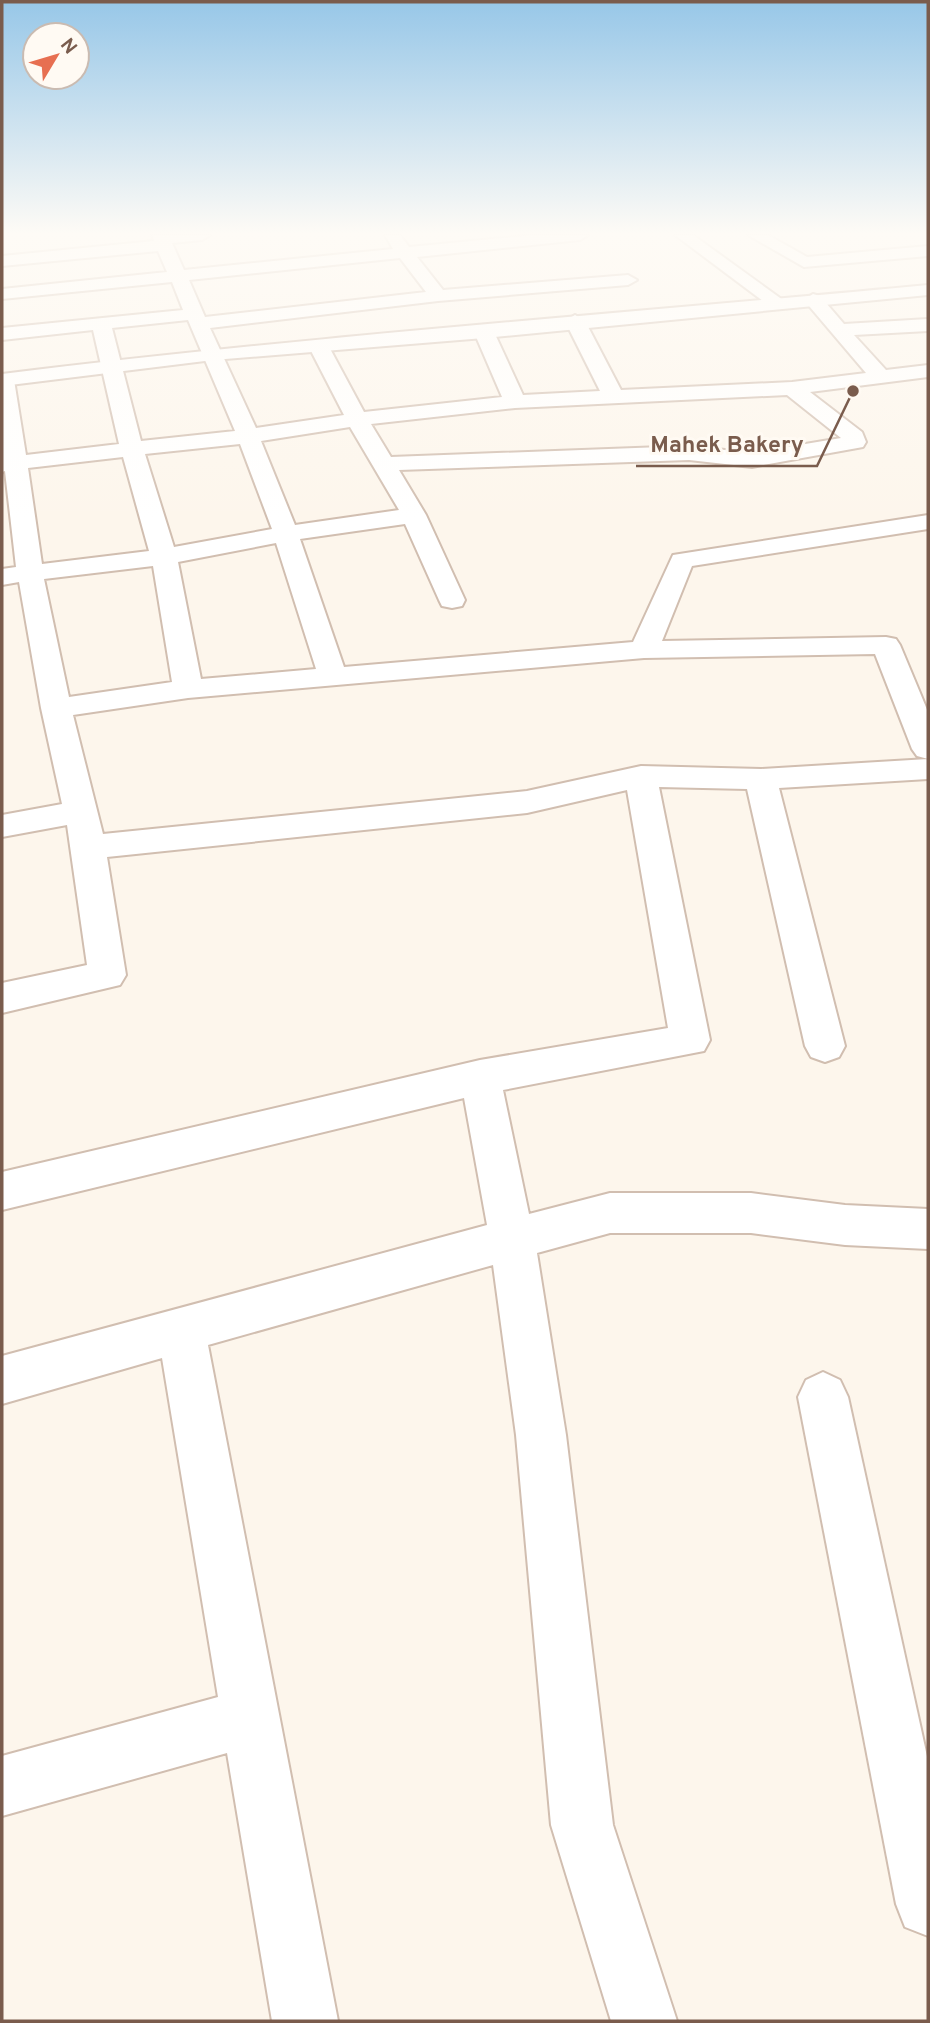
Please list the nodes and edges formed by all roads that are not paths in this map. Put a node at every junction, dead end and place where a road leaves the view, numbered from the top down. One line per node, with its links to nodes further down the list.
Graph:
1 (47, 329): 9 (street)
2 (102, 329): 12 (street)
3 (202, 329): 11 (street)
4 (505, 329): 8 (street)
5 (579, 329): 19 (street)
6 (850, 329): 7 (street)
7 (839, 330): 15 (street)
8 (484, 332): 10 (street); 20 (street)
9 (2, 334)
10 (318, 345): 11 (street); 21 (street)
11 (213, 354): 12 (street); 22 (street)
12 (112, 366): 16 (street); 23 (street)
13 (928, 371): 14 (street)
14 (906, 373): 15 (street); 18 (street)
15 (880, 376): 17 (street)
16 (3, 380): 24 (street)
17 (792, 388): 19 (street); 25 (street)
18 (928, 391)
19 (613, 396): 20 (street)
20 (515, 402): 21 (street)
21 (356, 419): 22 (street); 25 (street)
22 (248, 436): 23 (street); 28 (street)
23 (132, 449): 24 (street); 29 (street)
24 (9, 464): 30 (street)
25 (385, 464): 26 (street)
26 (414, 516): 28 (street); 32 (street)
27 (928, 522): 33 (street)
28 (286, 534): 29 (street); 34 (street)
29 (164, 556): 30 (street); 35 (street)
30 (30, 573): 31 (street); 36 (street)
31 (2, 577)
32 (452, 600)
33 (644, 650): 34 (street); 37 (street)
34 (333, 676): 35 (street)
35 (188, 690): 36 (street)
36 (56, 708): 41 (street)
37 (928, 749)
38 (928, 769): 40 (street)
39 (641, 776): 40 (street); 43 (street); 46 (street)
40 (761, 779): 45 (street)
41 (80, 812): 42 (street); 43 (street)
42 (2, 825)
43 (89, 847): 44 (street)
44 (2, 998)
45 (825, 1046)
46 (480, 1077): 47 (street); 49 (street)
47 (2, 1191)
48 (928, 1229): 49 (street)
49 (512, 1238): 50 (street); 57 (street)
50 (181, 1329): 51 (street); 53 (street)
51 (2, 1380)
52 (823, 1397): 55 (street)
53 (249, 1718): 54 (street); 56 (street)
54 (2, 1786)
55 (928, 1904)
56 (304, 2021)
57 (644, 2021)

